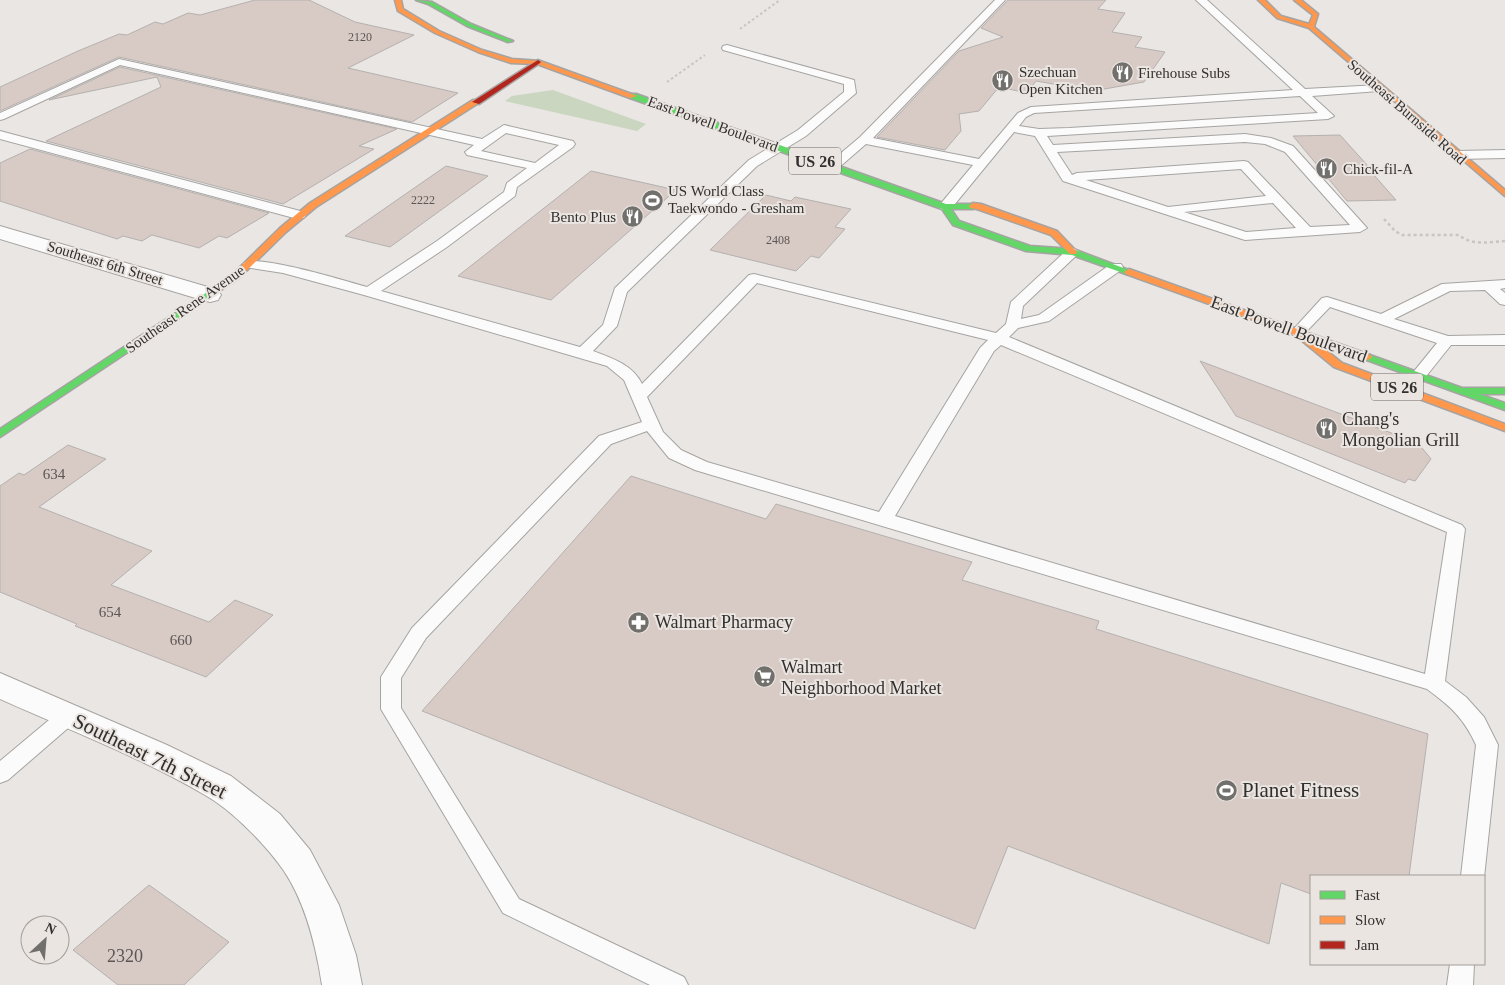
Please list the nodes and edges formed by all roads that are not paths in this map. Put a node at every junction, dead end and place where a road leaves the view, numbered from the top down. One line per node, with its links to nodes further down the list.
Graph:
1 (398, 0): 9 (main road, East Powell Boulevard / US 26)
2 (419, 0): 9 (main road)
3 (1000, 0): 17 (lane)
4 (1201, 0): 11 (lane)
5 (1261, 0): 7 (main road, Southeast Burnside Road)
6 (1297, 0): 7 (main road)
7 (1311, 28): 10 (main road, Southeast Burnside Road)
8 (727, 48): 19 (lane)
9 (538, 62): 14 (main road, Southeast Rene Avenue); 19 (main road, East Powell Boulevard / US 26)
10 (1379, 88): 11 (lane); 22 (main road, Southeast Burnside Road)
11 (1301, 92): 13 (lane); 15 (lane)
12 (0, 117): 14 (lane)
13 (1011, 128): 15 (lane); 23 (lane)
14 (428, 131): 18 (lane); 31 (main road, Southeast Rene Avenue)
15 (1039, 133): 20 (lane)
16 (0, 136): 31 (lane)
17 (864, 140): 23 (lane); 25 (lane)
18 (483, 143): 24 (lane); 24 (lane)
19 (778, 148): 25 (main road, East Powell Boulevard / US 26); 48 (lane)
20 (1049, 148): 26 (lane); 33 (lane)
21 (1505, 154): 22 (lane)
22 (1457, 155): 27 (main road, Southeast Burnside Road)
23 (981, 163): 29 (lane)
24 (537, 167): 39 (lane)
25 (832, 167): 29 (main road, East Powell Boulevard / US 26)
26 (1068, 178): 28 (lane); 30 (lane)
27 (1505, 194)
28 (1276, 199): 30 (lane); 33 (lane)
29 (945, 207): 34 (main road, East Powell Boulevard / US 26); 34 (main road, East Powell Boulevard / US 26)
30 (1165, 210): 33 (lane)
31 (299, 215): 35 (main road, Southeast Rene Avenue)
32 (0, 232): 40 (street, Southeast 6th Street)
33 (1307, 232)
34 (1073, 252): 36 (main road, East Powell Boulevard / US 26); 43 (lane)
35 (250, 264): 39 (lane); 40 (main road, Southeast Rene Avenue)
36 (1116, 268): 43 (lane); 44 (main road, East Powell Boulevard / US 26)
37 (1505, 284): 38 (lane)
38 (1489, 286): 41 (lane); 42 (lane)
39 (370, 292): 48 (lane)
40 (210, 295): 57 (main road, Southeast Rene Avenue)
41 (1505, 301)
42 (1382, 319): 44 (lane); 47 (lane)
43 (1013, 325): 45 (lane)
44 (1298, 332): 49 (main road, East Powell Boulevard / US 26); 50 (main road, US 26)
45 (998, 338): 53 (lane); 58 (lane); 59 (lane)
46 (1505, 340): 47 (lane)
47 (1447, 341): 49 (lane)
48 (583, 353): 53 (lane)
49 (1419, 375): 50 (lane); 51 (main road, East Powell Boulevard / US 26)
50 (1406, 391): 56 (main road, US 26)
51 (1462, 391): 52 (main road); 54 (main road, East Powell Boulevard / US 26)
52 (1505, 391)
53 (639, 396): 55 (lane)
54 (1505, 407)
55 (652, 424): 58 (lane); 66 (lane)
56 (1505, 428)
57 (0, 434)
58 (884, 519): 59 (lane)
59 (1434, 684): 63 (lane)
60 (0, 686): 61 (street, Southeast 7th Street)
61 (68, 716): 62 (lane); 65 (street, Southeast 7th Street)
62 (0, 774)
63 (1473, 875)
64 (1462, 965): 67 (lane)
65 (342, 985)
66 (675, 985)
67 (1460, 985)

